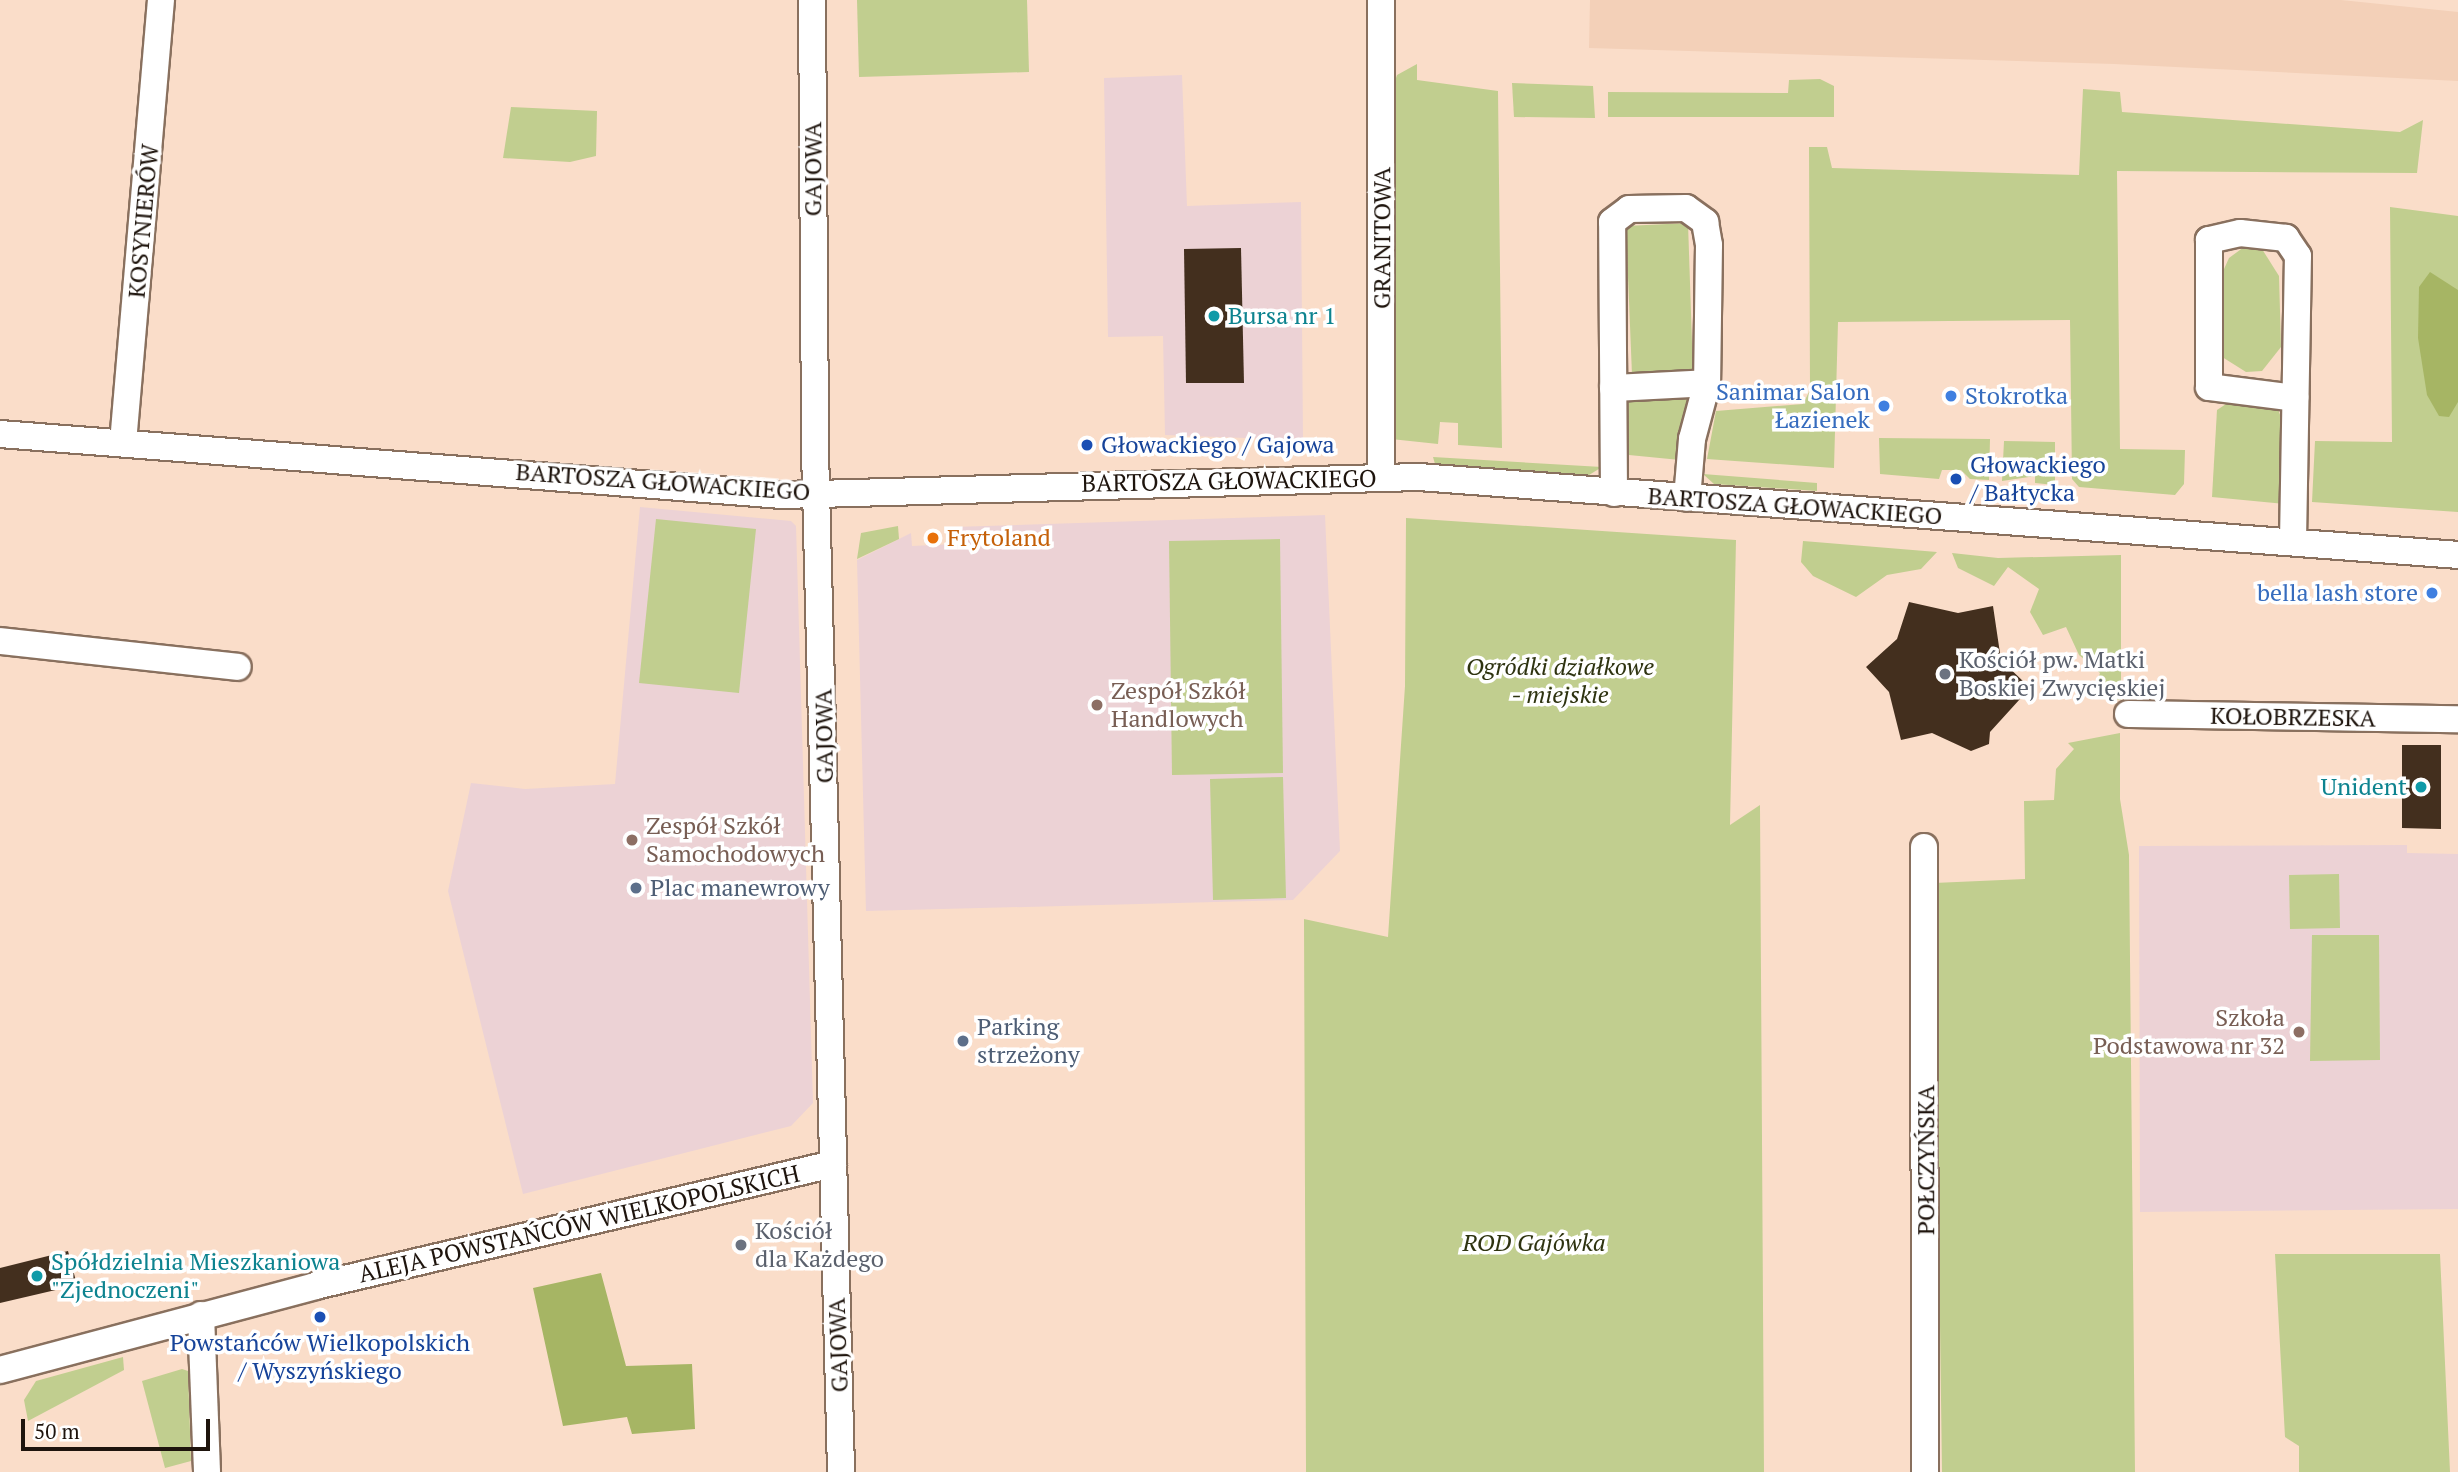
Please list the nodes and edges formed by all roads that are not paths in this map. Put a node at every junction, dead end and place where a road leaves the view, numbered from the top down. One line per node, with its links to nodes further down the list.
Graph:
1 (162, 0): 8 (street, KOSYNIERÓW)
2 (812, 0): 11 (street, GAJOWA)
3 (1381, 0): 9 (street, GRANITOWA)
4 (1707, 383): 5 (street); 5 (street); 12 (street)
5 (1614, 388): 10 (street)
6 (2295, 398): 6 (street); 13 (street)
7 (0, 434): 8 (street, BARTOSZA GŁOWACKIEGO)
8 (123, 443): 11 (street, BARTOSZA GŁOWACKIEGO)
9 (1381, 477): 10 (street, BARTOSZA GŁOWACKIEGO); 11 (street, BARTOSZA GŁOWACKIEGO)
10 (1614, 493): 12 (street, BARTOSZA GŁOWACKIEGO)
11 (817, 494): 20 (street, GAJOWA)
12 (1687, 498): 13 (street, BARTOSZA GŁOWACKIEGO)
13 (2293, 541): 14 (street, BARTOSZA GŁOWACKIEGO)
14 (2458, 555)
15 (0, 641): 16 (street)
16 (238, 667)
17 (2128, 714): 18 (street, KOŁOBRZESKA)
18 (2458, 719)
19 (1924, 847): 25 (street, POŁCZYŃSKA)
20 (833, 1164): 21 (street, ALEJA POWSTAŃCÓW WIELKOPOLSKICH); 24 (street, GAJOWA)
21 (201, 1315): 22 (street, ALEJA POWSTAŃCÓW WIELKOPOLSKICH); 23 (street)
22 (0, 1370)
23 (207, 1472)
24 (841, 1472)
25 (1925, 1472)

